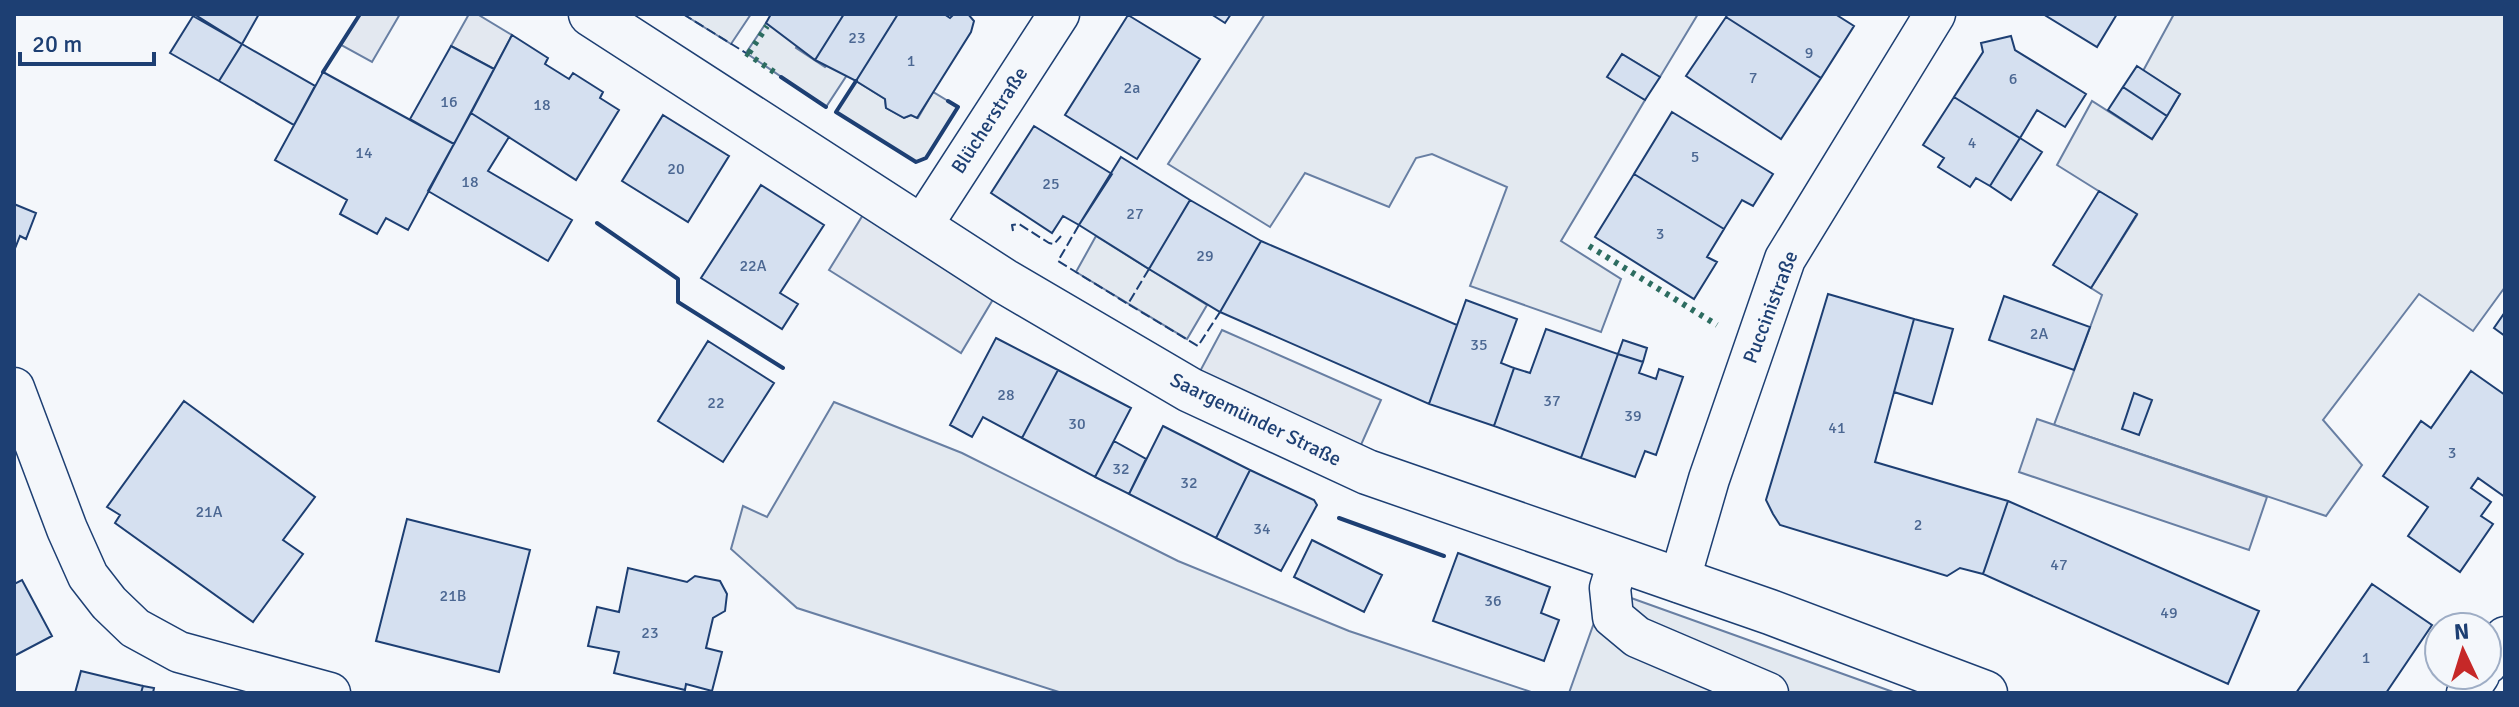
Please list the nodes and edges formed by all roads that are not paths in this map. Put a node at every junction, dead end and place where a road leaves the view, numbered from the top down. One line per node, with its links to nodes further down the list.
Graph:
1 (591, 14): 4 (street, Saargemünder Straße)
2 (1059, 14): 4 (street, Blücherstraße)
3 (1935, 14): 7 (street, Puccinistraße)
4 (921, 227): 6 (street, Saargemünder Straße)
5 (14, 388): 8 (street)
6 (1618, 562): 7 (street, Saargemünder Straße); 9 (street)
7 (1679, 582): 10 (street, Saargemünder Straße)
8 (330, 693)
9 (1768, 693)
10 (1985, 693)

